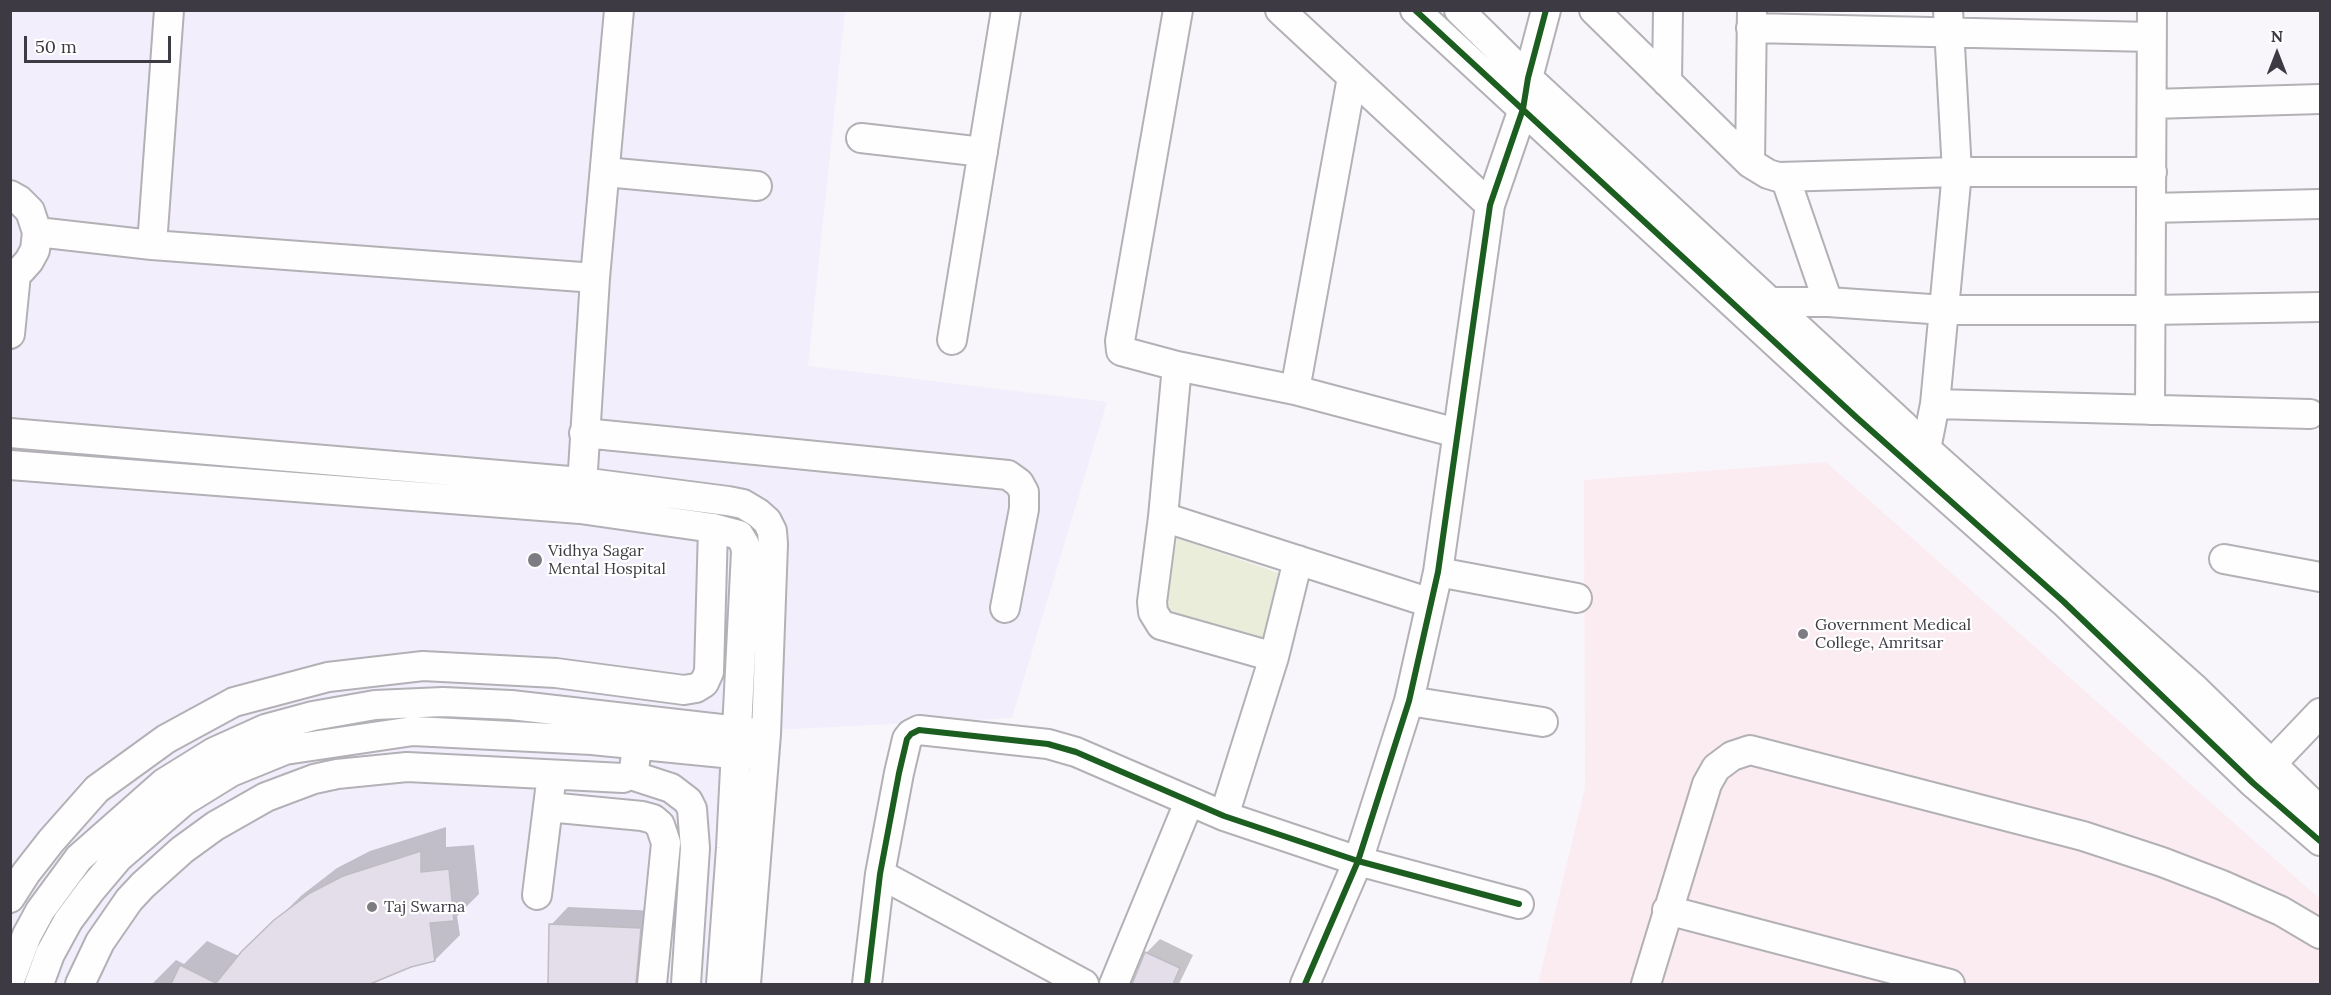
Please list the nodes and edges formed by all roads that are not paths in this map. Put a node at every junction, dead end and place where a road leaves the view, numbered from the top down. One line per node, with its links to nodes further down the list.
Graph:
1 (169, 10): 33 (street)
2 (619, 10): 23 (street)
3 (1006, 10): 21 (street)
4 (1178, 10): 43 (street)
5 (1280, 10): 14 (street)
6 (1415, 10): 19 (street)
7 (1459, 10): 15 (street)
8 (1546, 10): 15 (street)
9 (1594, 10): 16 (street)
10 (1668, 10): 16 (street)
11 (1752, 19): 12 (street); 22 (street)
12 (1948, 21): 13 (street); 24 (street)
13 (2152, 24): 18 (street)
14 (1352, 77): 30 (street); 44 (street)
15 (1528, 78): 19 (street); 36 (street)
16 (1667, 82): 22 (street)
17 (2320, 99): 18 (street)
18 (2152, 104): 25 (street)
19 (1522, 109): 30 (street); 73 (street)
20 (861, 138): 21 (street)
21 (983, 152): 42 (street)
22 (1750, 163): 26 (street)
23 (604, 172): 27 (street); 35 (street)
24 (1957, 172): 25 (street); 26 (street); 39 (street)
25 (2152, 172): 31 (street)
26 (1785, 177): 37 (street)
27 (757, 186)
28 (10, 195): 32 (street)
29 (2320, 204): 31 (street)
30 (1490, 205): 50 (street)
31 (2151, 208): 40 (street)
32 (37, 232): 33 (street); 34 (street)
33 (152, 245): 35 (street)
34 (13, 275): 41 (street)
35 (595, 278): 49 (street)
36 (1770, 302): 37 (street); 51 (street)
37 (1828, 302): 39 (street)
38 (2320, 307): 40 (street)
39 (1945, 309): 40 (street); 45 (street)
40 (2150, 310): 46 (street)
41 (10, 334)
42 (952, 340)
43 (1177, 366): 44 (street); 54 (street)
44 (1295, 390): 50 (street)
45 (1935, 404): 46 (street); 51 (street)
46 (2150, 410): 47 (street)
47 (2310, 414)
48 (10, 433): 53 (street)
49 (584, 433): 53 (street); 64 (street)
50 (1457, 433): 60 (street)
51 (1926, 449): 73 (street)
52 (10, 465): 53 (street)
53 (581, 495): 55 (street); 57 (street)
54 (1163, 517): 59 (street); 65 (street)
55 (713, 528): 56 (street); 85 (street)
56 (743, 540): 57 (street); 69 (street)
57 (773, 541): 71 (street)
58 (2224, 559): 61 (street)
59 (1298, 560): 63 (street); 65 (street)
60 (1438, 572): 62 (street); 63 (street)
61 (2320, 577)
62 (1577, 598)
63 (1431, 603): 66 (street)
64 (1005, 608)
65 (1274, 657): 78 (street)
66 (1409, 701): 68 (street); 82 (street)
67 (2320, 713): 73 (street)
68 (1543, 722)
69 (737, 743): 70 (street); 71 (street); 81 (street); 90 (street)
70 (637, 745): 74 (street); 91 (street)
71 (765, 746): 96 (street)
72 (552, 773): 74 (street); 76 (street); 92 (street)
73 (2263, 773): 77 (street); 79 (street)
74 (631, 775): 80 (street)
75 (1189, 802): 78 (street); 83 (street); 99 (street)
76 (548, 807): 84 (street); 93 (street)
77 (2320, 811)
78 (1224, 816): 82 (street)
79 (2320, 841)
80 (695, 848): 81 (street); 94 (street)
81 (731, 848): 95 (street)
82 (1358, 861): 86 (street); 100 (street)
83 (880, 874): 97 (street); 98 (street)
84 (537, 895)
85 (10, 898)
86 (1520, 904)
87 (1667, 910): 88 (street); 89 (street); 101 (street)
88 (2320, 934)
89 (1892, 977): 102 (street)
90 (10, 980)
91 (39, 984)
92 (80, 984)
93 (652, 984)
94 (686, 984)
95 (721, 984)
96 (746, 984)
97 (867, 984)
98 (1084, 984)
99 (1114, 984)
100 (1305, 984)
101 (1646, 984)
102 (1950, 984)

